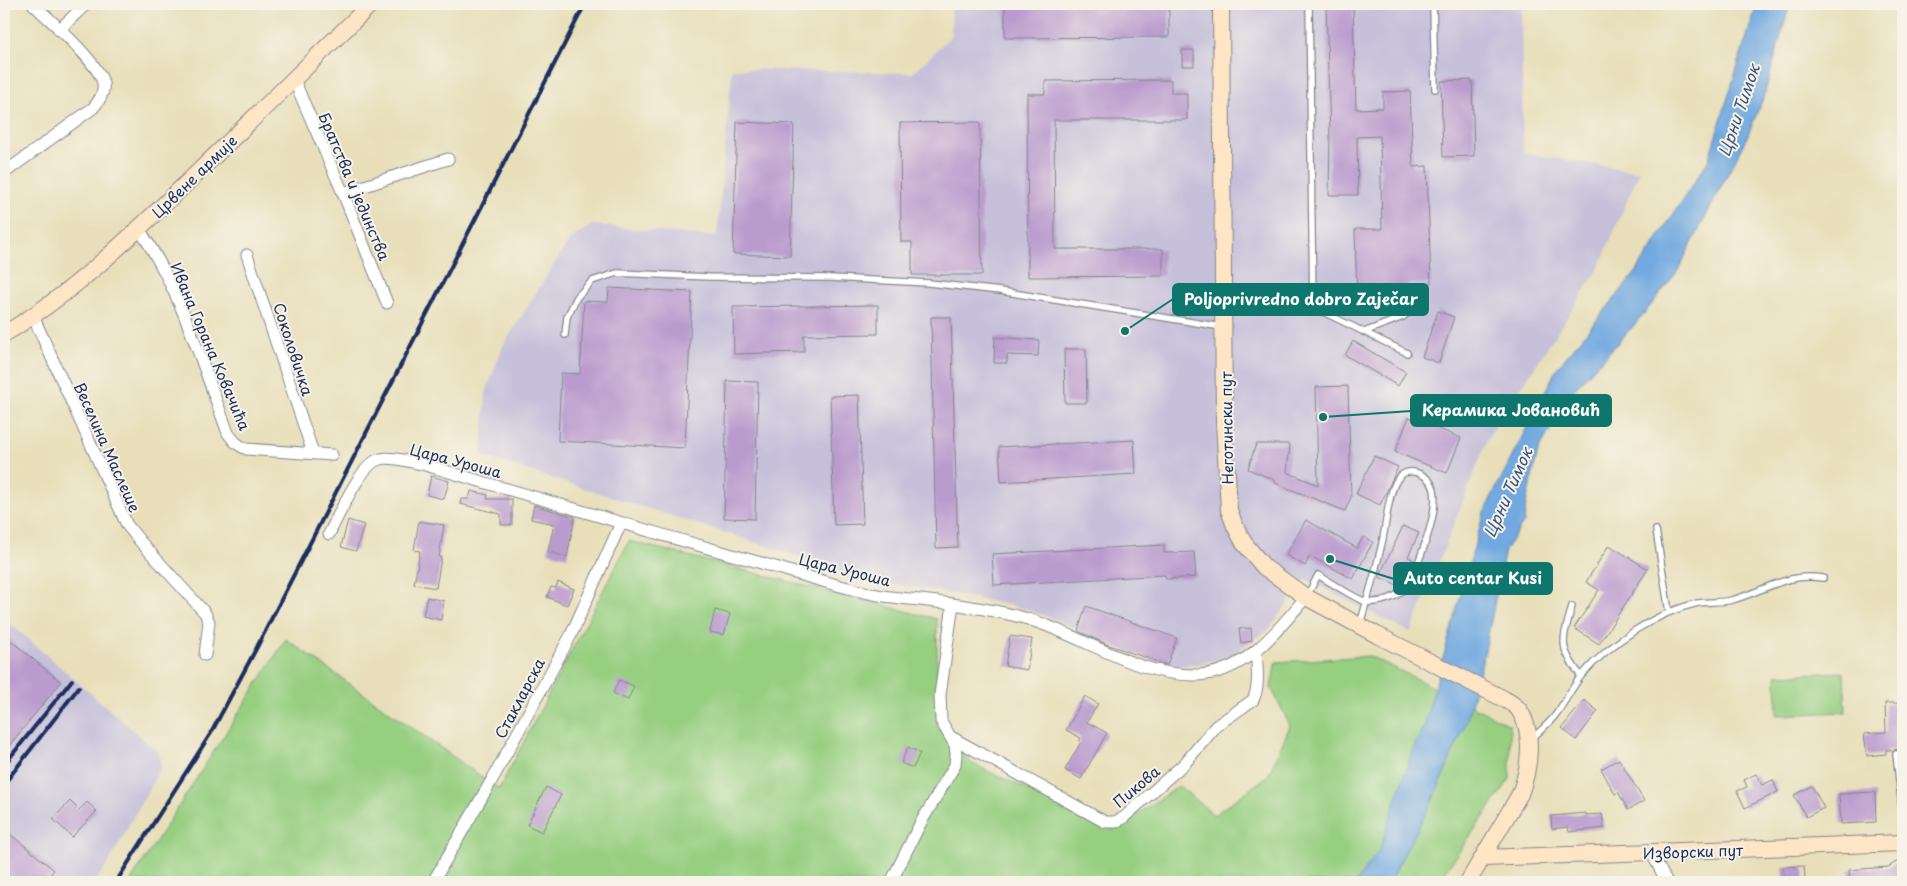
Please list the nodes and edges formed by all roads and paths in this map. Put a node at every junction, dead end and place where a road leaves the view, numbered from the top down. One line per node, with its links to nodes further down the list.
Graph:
1 (33, 4): 7 (street)
2 (86, 4): 7 (street)
3 (371, 4): 8 (street, Црвене армије)
4 (1221, 4): 16 (street, Неготински пут)
5 (1309, 4): 18 (lane)
6 (1433, 4): 9 (lane)
7 (59, 30): 11 (street)
8 (294, 80): 12 (street, Братства и јединства); 13 (street, Црвене армије)
9 (1435, 89)
10 (448, 159): 12 (street)
11 (4, 173)
12 (343, 193): 17 (street, Братства и јединства)
13 (139, 229): 19 (street, Црвене армије); 25 (street, Ивана Горана Ковачића)
14 (247, 255): 25 (street, Соколовичка)
15 (1423, 287): 21 (lane)
16 (1224, 298): 18 (lane); 20 (street, Неготински пут)
17 (387, 303)
18 (1313, 307): 21 (lane)
19 (33, 316): 22 (street, Црвене армије); 38 (street, Веселина Маслеше)
20 (1224, 327): 23 (lane); 31 (street, Неготински пут)
21 (1364, 332): 24 (lane)
22 (4, 334)
23 (565, 335)
24 (1407, 353)
25 (313, 453): 26 (street, Ивана Горана Ковачића)
26 (332, 455)
27 (621, 523): 29 (street, Цара Уроша); 33 (street, Цара Уроша); 48 (street, Стакларска)
28 (1656, 530): 35 (lane)
29 (329, 534)
30 (1823, 578): 35 (lane)
31 (1306, 597): 32 (lane); 36 (street, Неготински пут); 37 (street, Цара Уроша)
32 (1367, 603): 32 (lane); 36 (lane)
33 (954, 604): 37 (street, Цара Уроша); 40 (street)
34 (1572, 606): 39 (lane)
35 (1669, 612): 39 (lane)
36 (1359, 626): 41 (street, Неготински пут)
37 (1256, 651): 40 (street, Пикова)
38 (205, 655)
39 (1581, 676): 41 (lane)
40 (951, 737): 49 (street)
41 (1529, 741): 46 (street, Неготински пут)
42 (1896, 754): 43 (lane)
43 (1903, 817)
44 (1903, 843): 45 (street, Изворски пут)
45 (1651, 852): 46 (street, Изворски пут); 50 (street)
46 (1483, 858): 47 (street, Неготински пут)
47 (1470, 881)
48 (432, 882)
49 (891, 882)
50 (1667, 882)

